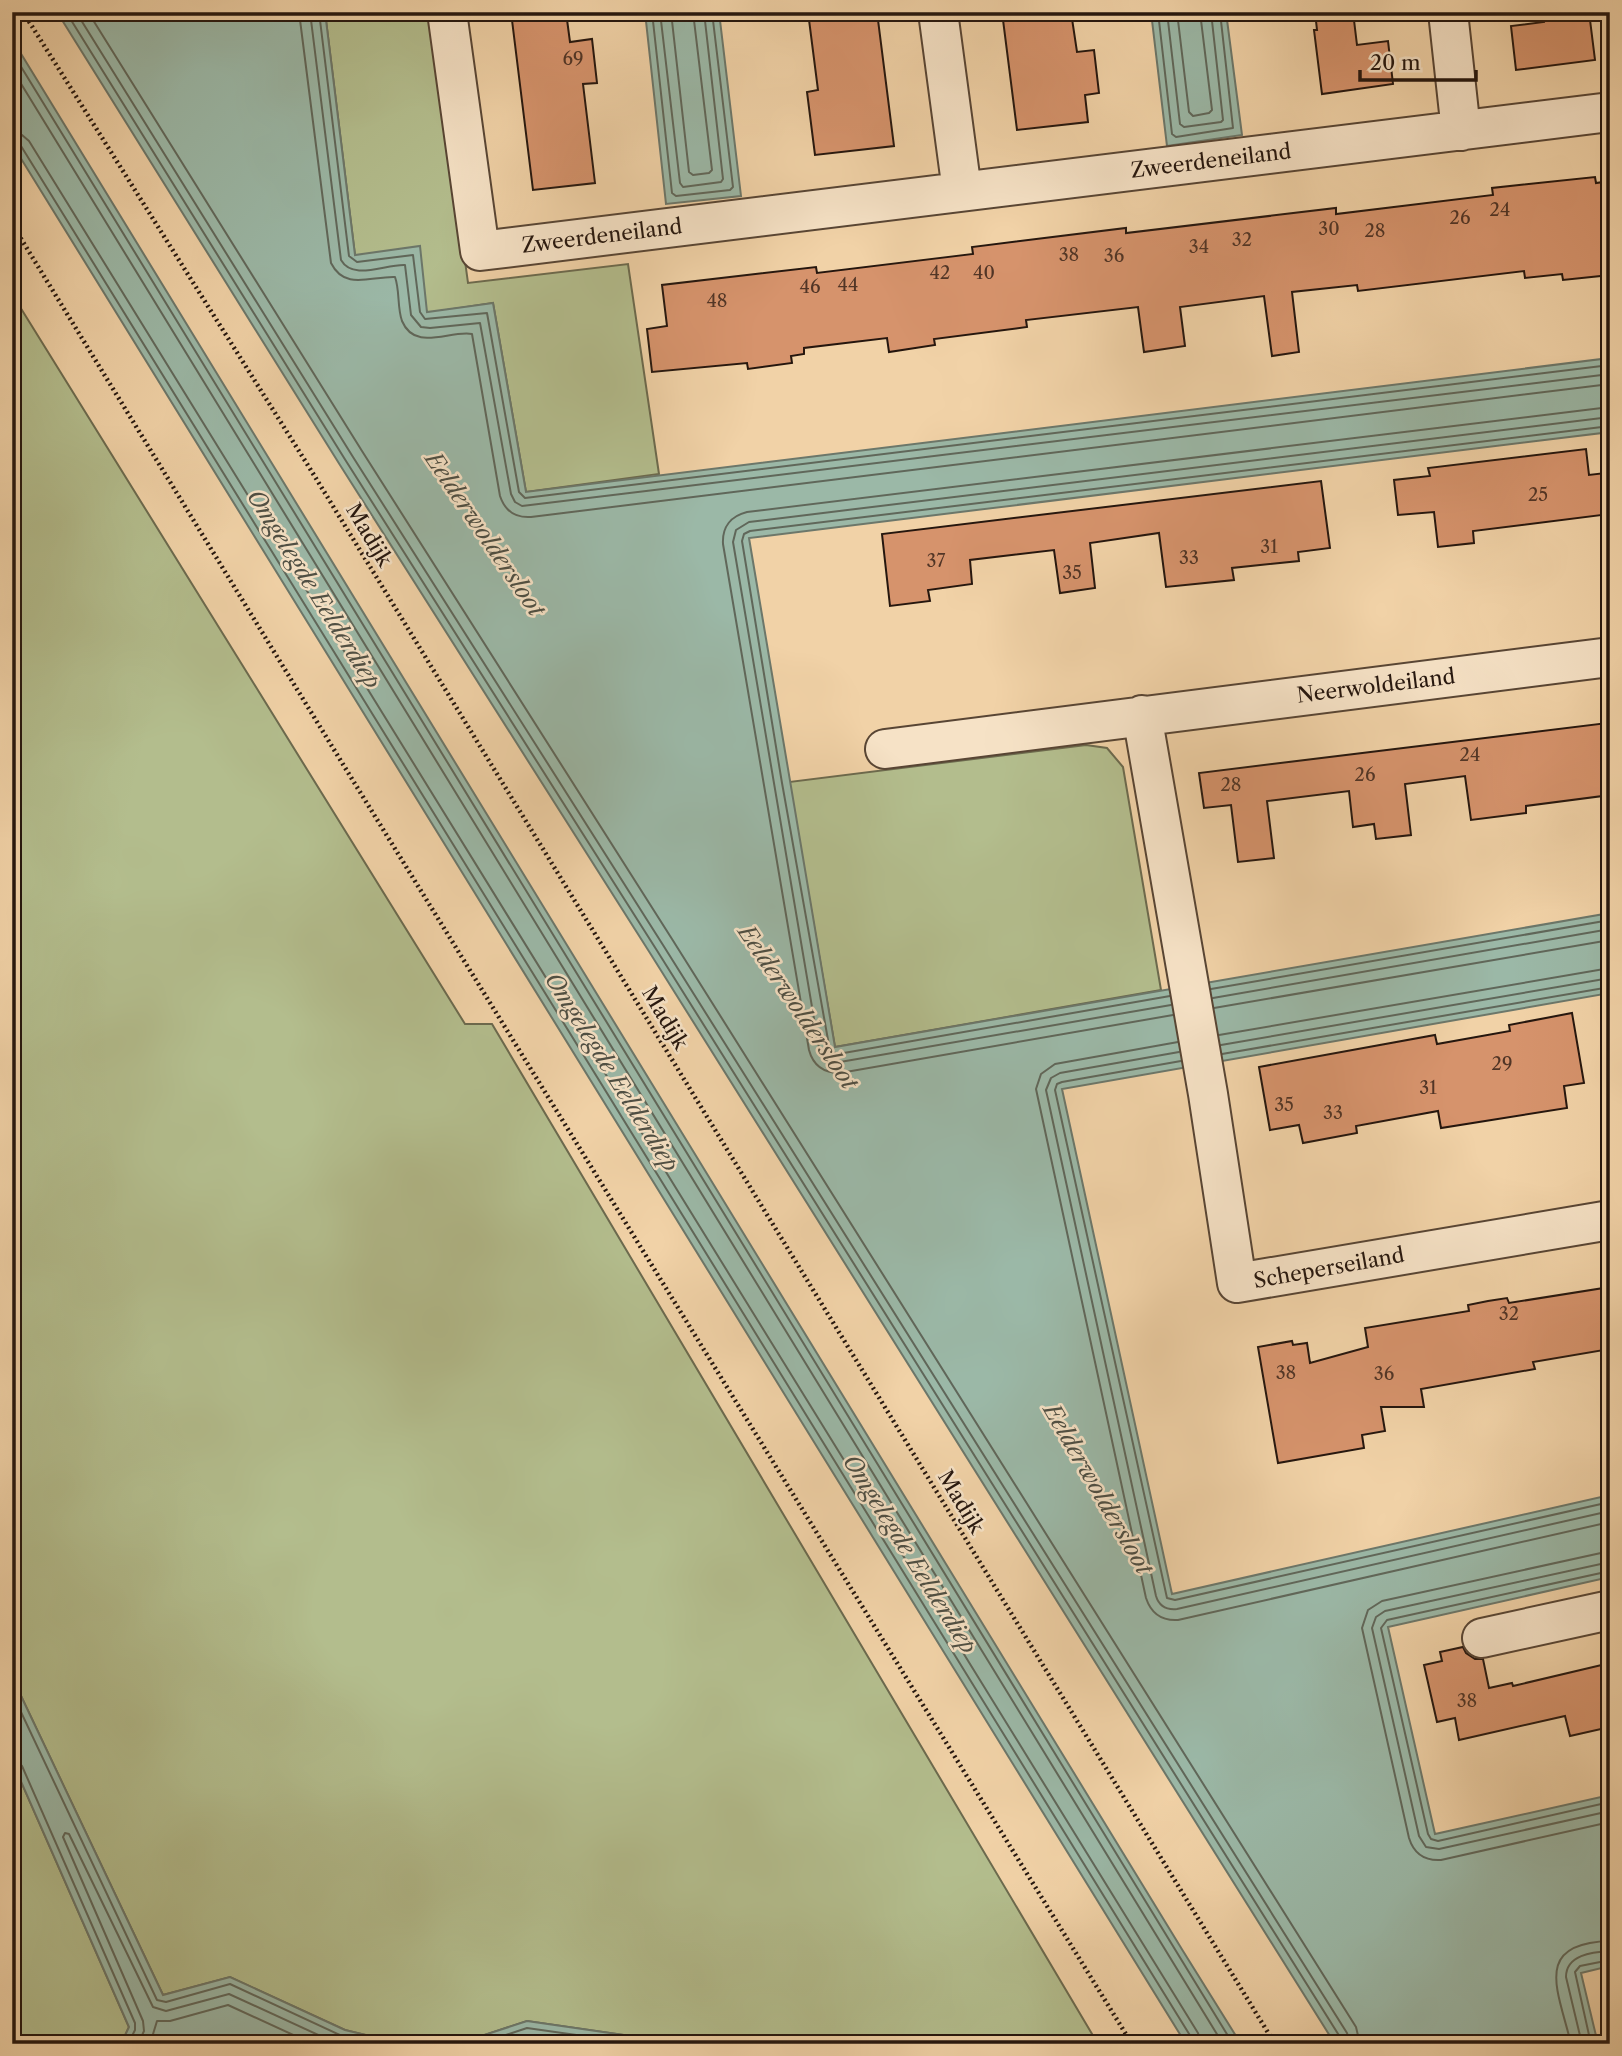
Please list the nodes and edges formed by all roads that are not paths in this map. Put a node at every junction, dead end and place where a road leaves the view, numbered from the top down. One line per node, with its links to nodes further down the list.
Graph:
1 (447, 12): 6 (street, Zweerdeneiland)
2 (938, 12): 6 (street)
3 (1448, 12): 5 (street)
4 (1610, 112): 5 (street, Zweerdeneiland)
5 (1461, 131): 6 (street, Zweerdeneiland)
6 (962, 191)
7 (1610, 657): 8 (street, Neerwoldeiland)
8 (1142, 715): 9 (street, Neerwoldeiland); 10 (street, Scheperseiland)
9 (885, 749)
10 (1610, 1220)
11 (1610, 1610): 12 (street)
12 (1482, 1638)

